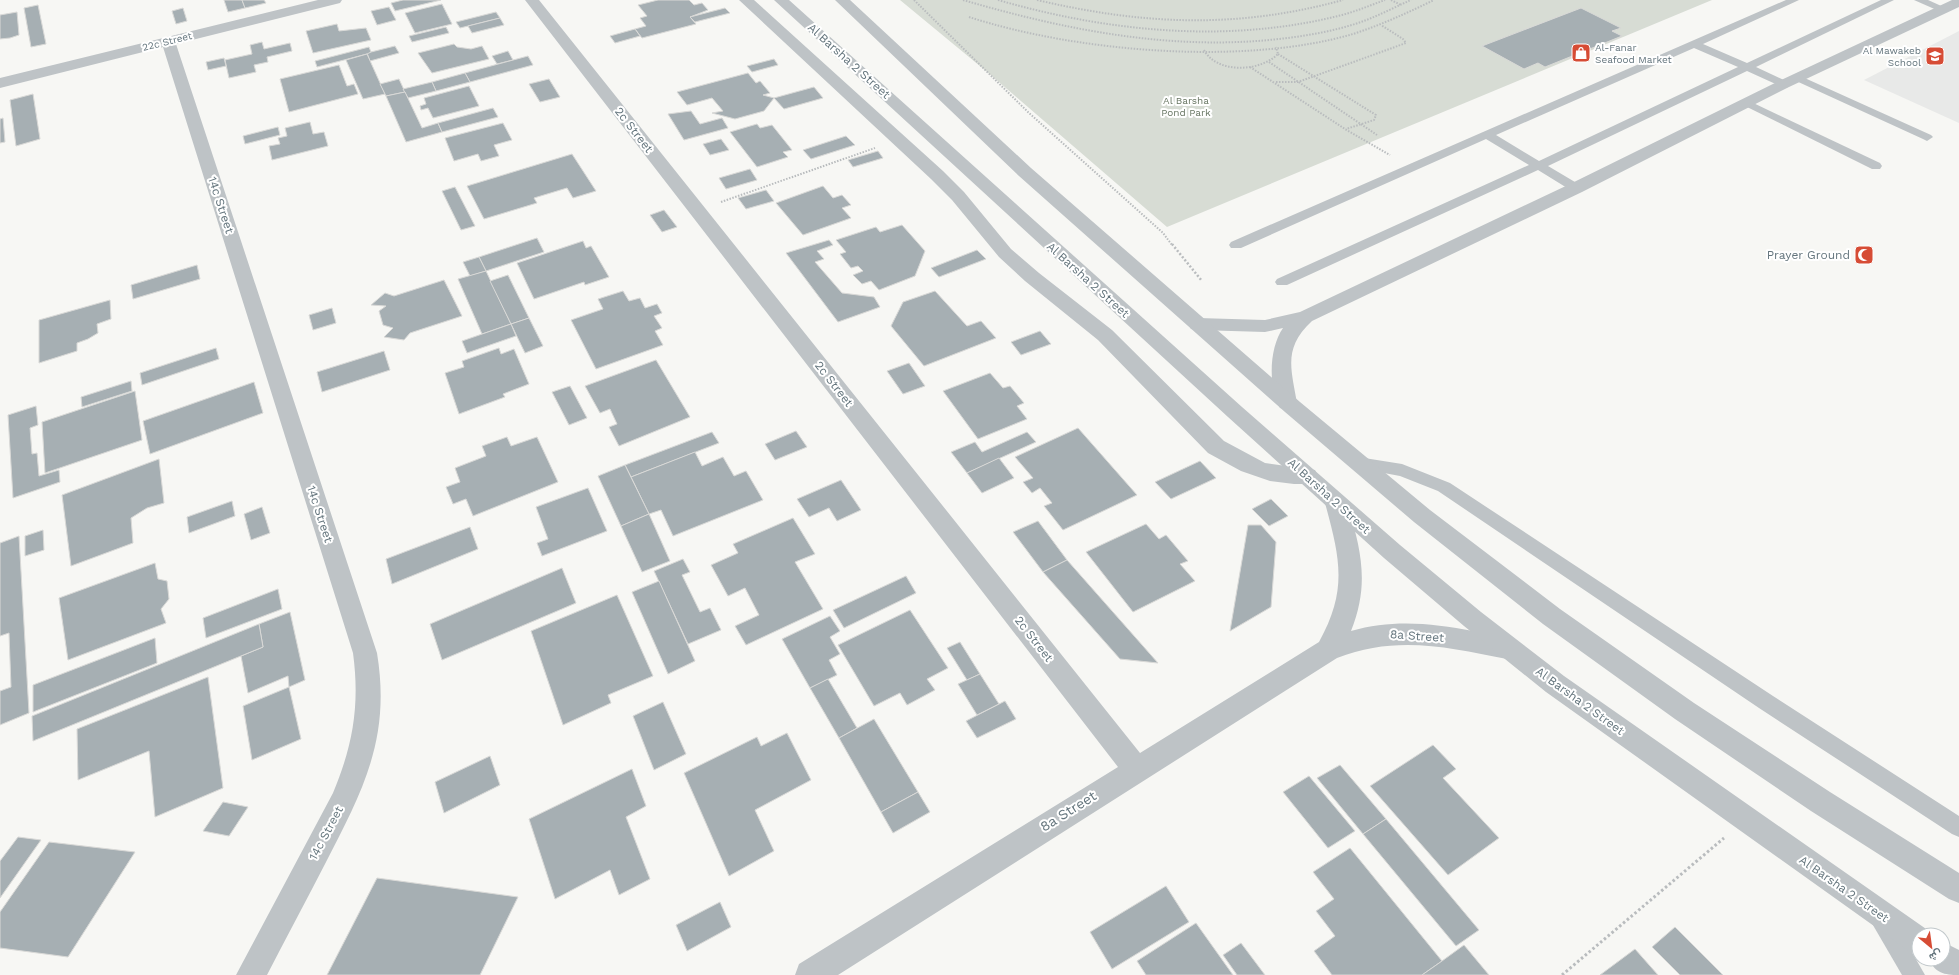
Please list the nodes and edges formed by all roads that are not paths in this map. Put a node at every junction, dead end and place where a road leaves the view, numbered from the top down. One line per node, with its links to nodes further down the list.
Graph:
1 (335, 0): 11 (street, 22c Street)
2 (532, 0): 32 (street, 2c Street)
3 (746, 0): 28 (street)
4 (781, 0): 28 (street, Al Barsha 2 Street)
5 (842, 0): 25 (street)
6 (1794, 0): 12 (lane)
7 (1889, 0): 13 (lane)
8 (1919, 0): 10 (lane)
9 (1959, 2): 10 (street)
10 (1943, 9): 14 (street)
11 (168, 41): 15 (street, 22c Street); 37 (street, 14c Street)
12 (1696, 44): 13 (lane); 17 (lane)
13 (1747, 68): 14 (lane); 19 (lane)
14 (1791, 81): 16 (street); 18 (lane)
15 (0, 83)
16 (1747, 103): 20 (lane); 21 (street)
17 (1487, 135): 19 (lane); 22 (lane)
18 (1927, 137)
19 (1538, 166): 21 (lane); 23 (lane)
20 (1876, 166)
21 (1576, 188): 24 (street)
22 (1236, 245)
23 (1282, 282)
24 (1305, 317): 25 (street); 26 (street)
25 (1198, 324): 26 (street)
26 (1287, 403): 27 (street)
27 (1358, 463): 33 (lane); 34 (street)
28 (1307, 476): 29 (street, Al Barsha 2 Street)
29 (1336, 503): 30 (street, Al Barsha 2 Street); 31 (street, 8a Street)
30 (1507, 648): 31 (street, 8a Street); 35 (street, Al Barsha 2 Street)
31 (1328, 650): 32 (street, 8a Street)
32 (1136, 769): 38 (street, 8a Street)
33 (1959, 827)
34 (1959, 889)
35 (1876, 912): 36 (street, Al Barsha 2 Street); 39 (lane)
36 (1911, 935)
37 (251, 975)
38 (810, 975)
39 (1914, 975)

